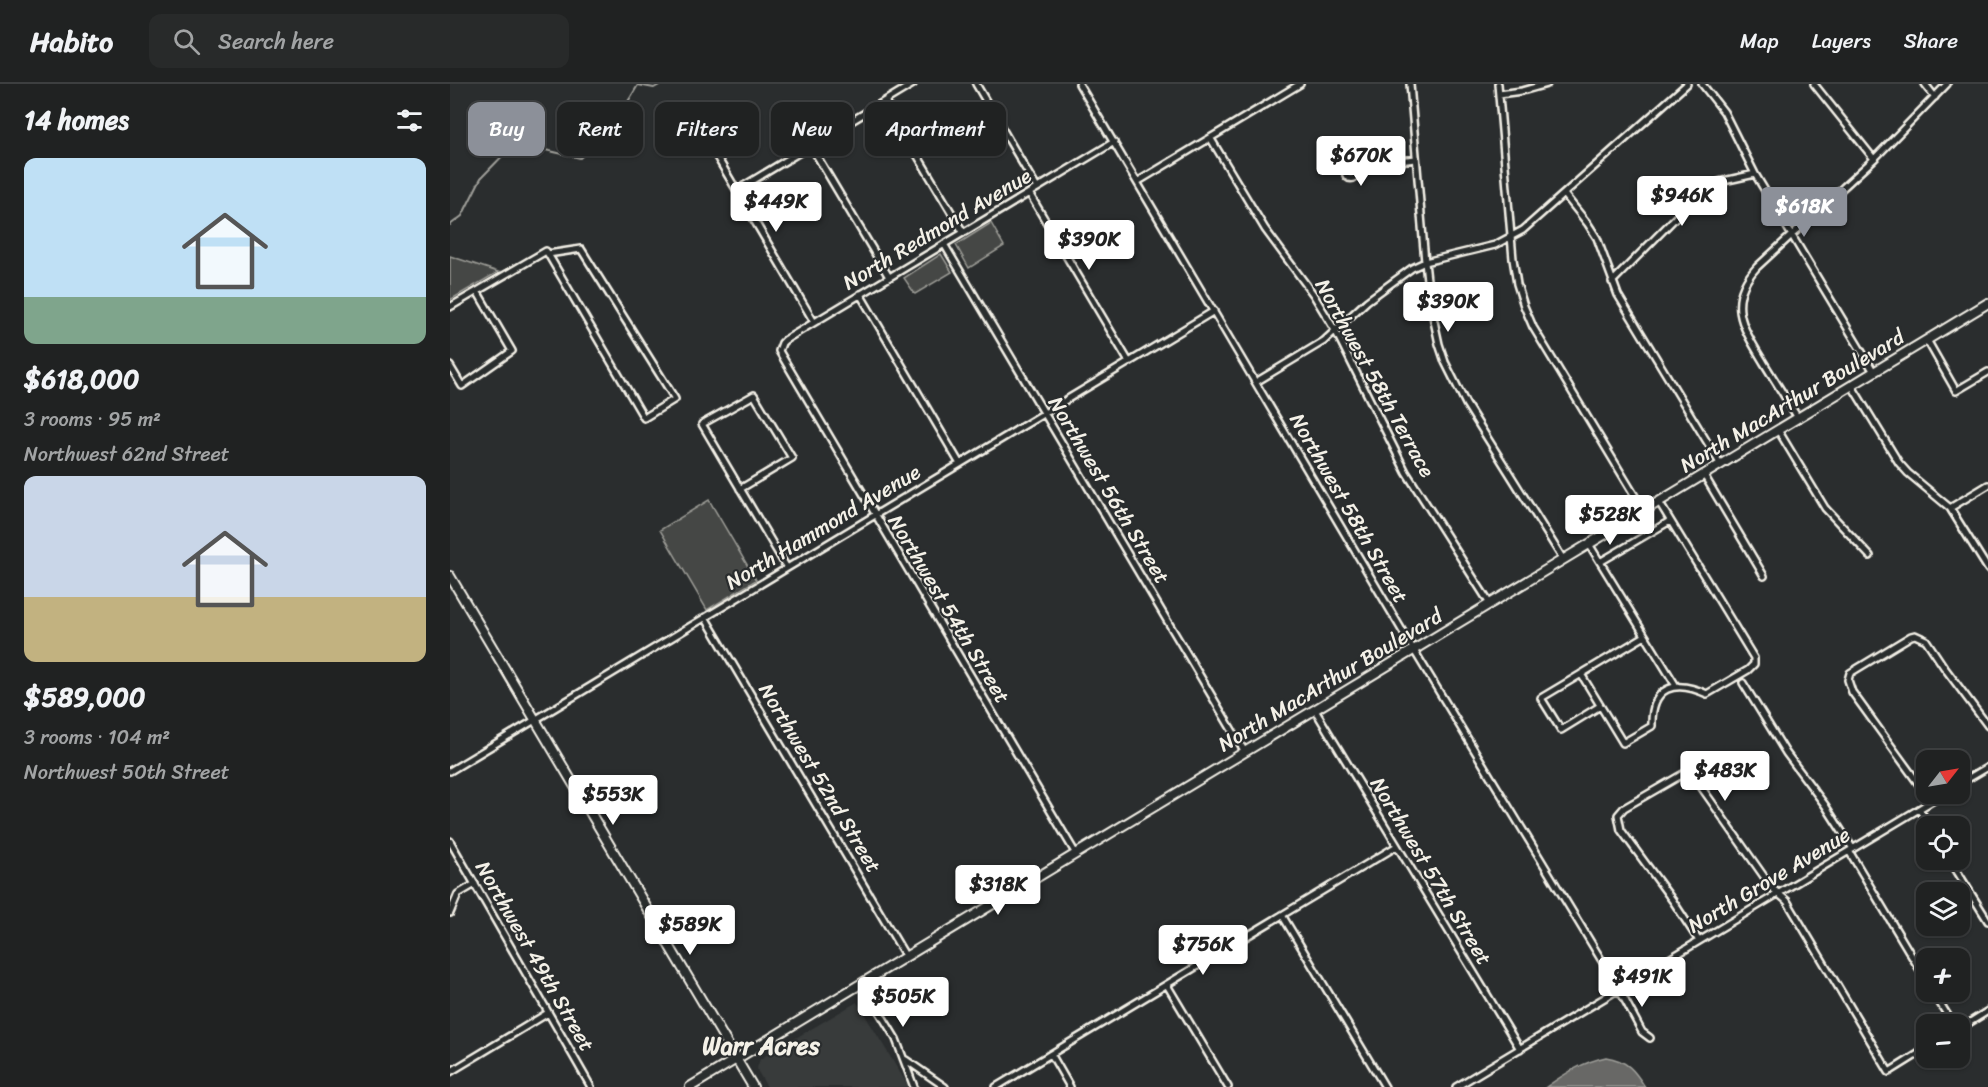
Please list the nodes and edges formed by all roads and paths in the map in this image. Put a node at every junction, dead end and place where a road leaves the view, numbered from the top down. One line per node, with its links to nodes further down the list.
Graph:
1 (913, 84): 15 (street)
2 (976, 84): 27 (street)
3 (1079, 84): 18 (street, Northwest 58th Street)
4 (1300, 84): 17 (street)
5 (1410, 84): 22 (street)
6 (1498, 84): 13 (street)
7 (1547, 84): 13 (street)
8 (1687, 84): 30 (street)
9 (1702, 84): 25 (street)
10 (1814, 84): 23 (street)
11 (1925, 84): 14 (street)
12 (1947, 84): 14 (street)
13 (1499, 94): 33 (street)
14 (1935, 97): 23 (street)
15 (885, 101): 16 (street); 31 (street)
16 (853, 120)
17 (1211, 139): 26 (street); 45 (street, Northwest 58th Terrace)
18 (1114, 142): 26 (street, Northwest 58th Street); 27 (street, North Redmond Avenue)
19 (794, 156): 28 (street)
20 (817, 156): 37 (street)
21 (717, 157): 28 (street)
22 (1416, 159): 24 (street); 36 (street)
23 (1874, 159): 32 (street)
24 (1356, 171)
25 (1755, 174): 32 (street); 38 (street)
26 (1137, 182): 43 (street, Northwest 58th Street)
27 (1037, 188): 29 (street, North Redmond Avenue)
28 (737, 190): 44 (street)
29 (1029, 193): 31 (street, North Redmond Avenue); 48 (street)
30 (1564, 194): 33 (street); 38 (street)
31 (963, 232): 34 (street, North Redmond Avenue)
32 (1791, 234): 50 (street); 55 (street)
33 (1511, 237): 36 (street); 64 (street)
34 (944, 244): 37 (street, North Redmond Avenue); 54 (street, Northwest 56th Street)
35 (548, 254): 35 (street); 39 (street)
36 (1425, 262): 45 (street); 69 (street)
37 (888, 277): 40 (street, North Redmond Avenue)
38 (1612, 282): 58 (street)
39 (477, 291): 42 (street); 49 (street)
40 (860, 294): 44 (street, North Redmond Avenue); 57 (street)
41 (1988, 303): 46 (main road, North MacArthur Boulevard)
42 (450, 307)
43 (1214, 311): 48 (street, North Hammond Avenue); 52 (street, Northwest 58th Street)
44 (814, 322): 47 (street, North Redmond Avenue)
45 (1336, 332): 52 (street); 75 (street, Northwest 58th Terrace)
46 (1927, 340): 50 (main road, North MacArthur Boulevard); 51 (street)
47 (780, 347): 65 (street, Northwest 54th Street)
48 (1129, 362): 54 (street, North Hammond Avenue)
49 (450, 366)
50 (1874, 372): 53 (main road, North MacArthur Boulevard)
51 (1988, 372)
52 (1256, 382): 78 (street, Northwest 58th Street)
53 (1852, 386): 55 (main road, North MacArthur Boulevard); 63 (street)
54 (1044, 413): 57 (street, North Hammond Avenue); 86 (street, Northwest 56th Street)
55 (1798, 418): 56 (main road, North MacArthur Boulevard)
56 (1778, 430): 58 (main road, North MacArthur Boulevard); 68 (street)
57 (960, 464): 65 (street, North Hammond Avenue)
58 (1721, 465): 59 (main road, North MacArthur Boulevard)
59 (1704, 475): 62 (main road, North MacArthur Boulevard); 74 (street)
60 (1988, 485): 63 (street)
61 (740, 489): 61 (street); 71 (street)
62 (1659, 502): 64 (main road, North MacArthur Boulevard); 66 (street)
63 (1950, 508): 72 (street)
64 (1644, 511): 67 (main road, North MacArthur Boulevard)
65 (874, 515): 71 (street, North Hammond Avenue); 97 (street, Northwest 54th Street)
66 (1670, 521): 70 (street); 81 (street)
67 (1589, 544): 69 (main road, North MacArthur Boulevard); 70 (street)
68 (1870, 556)
69 (1563, 559): 75 (main road, North MacArthur Boulevard)
70 (1600, 562): 77 (street)
71 (787, 568): 76 (street, North Hammond Avenue)
72 (1988, 569)
73 (450, 576): 84 (main road)
74 (1764, 576)
75 (1490, 604): 78 (main road, North MacArthur Boulevard)
76 (705, 617): 84 (street, North Hammond Avenue); 105 (street, Northwest 52nd Street)
77 (1645, 636): 79 (street); 81 (street)
78 (1414, 650): 83 (main road, North MacArthur Boulevard); 109 (street, Northwest 58th Street)
79 (1581, 674): 82 (street); 82 (street)
80 (1743, 683): 96 (street)
81 (1676, 686): 82 (street)
82 (1600, 706)
83 (1315, 710): 86 (main road, North MacArthur Boulevard); 95 (street, Northwest 57th Street)
84 (535, 720): 88 (street, North Hammond Avenue); 117 (main road)
85 (1988, 726): 90 (street)
86 (1245, 752): 97 (main road, North MacArthur Boulevard)
87 (1988, 767): 89 (street)
88 (450, 771)
89 (1970, 778)
90 (1916, 780)
91 (1926, 804): 92 (street, North Grove Avenue)
92 (1919, 809): 93 (street); 96 (street, North Grove Avenue)
93 (1924, 816)
94 (450, 841): 99 (street, Northwest 49th Street)
95 (1397, 846): 102 (street); 114 (street, Northwest 57th Street)
96 (1851, 850): 100 (street, North Grove Avenue); 106 (street)
97 (1076, 854): 105 (main road, North MacArthur Boulevard)
98 (1956, 870): 103 (street)
99 (475, 884): 101 (street); 111 (street, Northwest 49th Street)
100 (1778, 894): 104 (street, North Grove Avenue); 104 (street); 116 (street)
101 (450, 913)
102 (1282, 915): 108 (street); 128 (street)
103 (1988, 921)
104 (1699, 941): 109 (street, North Grove Avenue)
105 (906, 957): 107 (main road, North MacArthur Boulevard)
106 (1916, 963)
107 (862, 983): 117 (main road, North MacArthur Boulevard); 118 (street)
108 (1167, 985): 115 (street); 127 (street)
109 (1619, 989): 113 (street, Northwest 58th Street); 114 (street, North Grove Avenue)
110 (1988, 1011): 112 (street)
111 (548, 1013): 119 (street); 120 (street, Northwest 49th Street)
112 (1970, 1022)
113 (1650, 1038)
114 (1520, 1049): 129 (street, North Grove Avenue)
115 (1051, 1054): 125 (street); 126 (street)
116 (1916, 1055)
117 (736, 1059): 121 (main road, North MacArthur Boulevard); 122 (main road)
118 (906, 1060): 123 (street); 124 (street)
119 (450, 1072)
120 (591, 1087)
121 (690, 1087)
122 (753, 1087)
123 (914, 1087)
124 (945, 1087)
125 (996, 1087)
126 (1070, 1087)
127 (1228, 1087)
128 (1385, 1087)
129 (1456, 1087)

